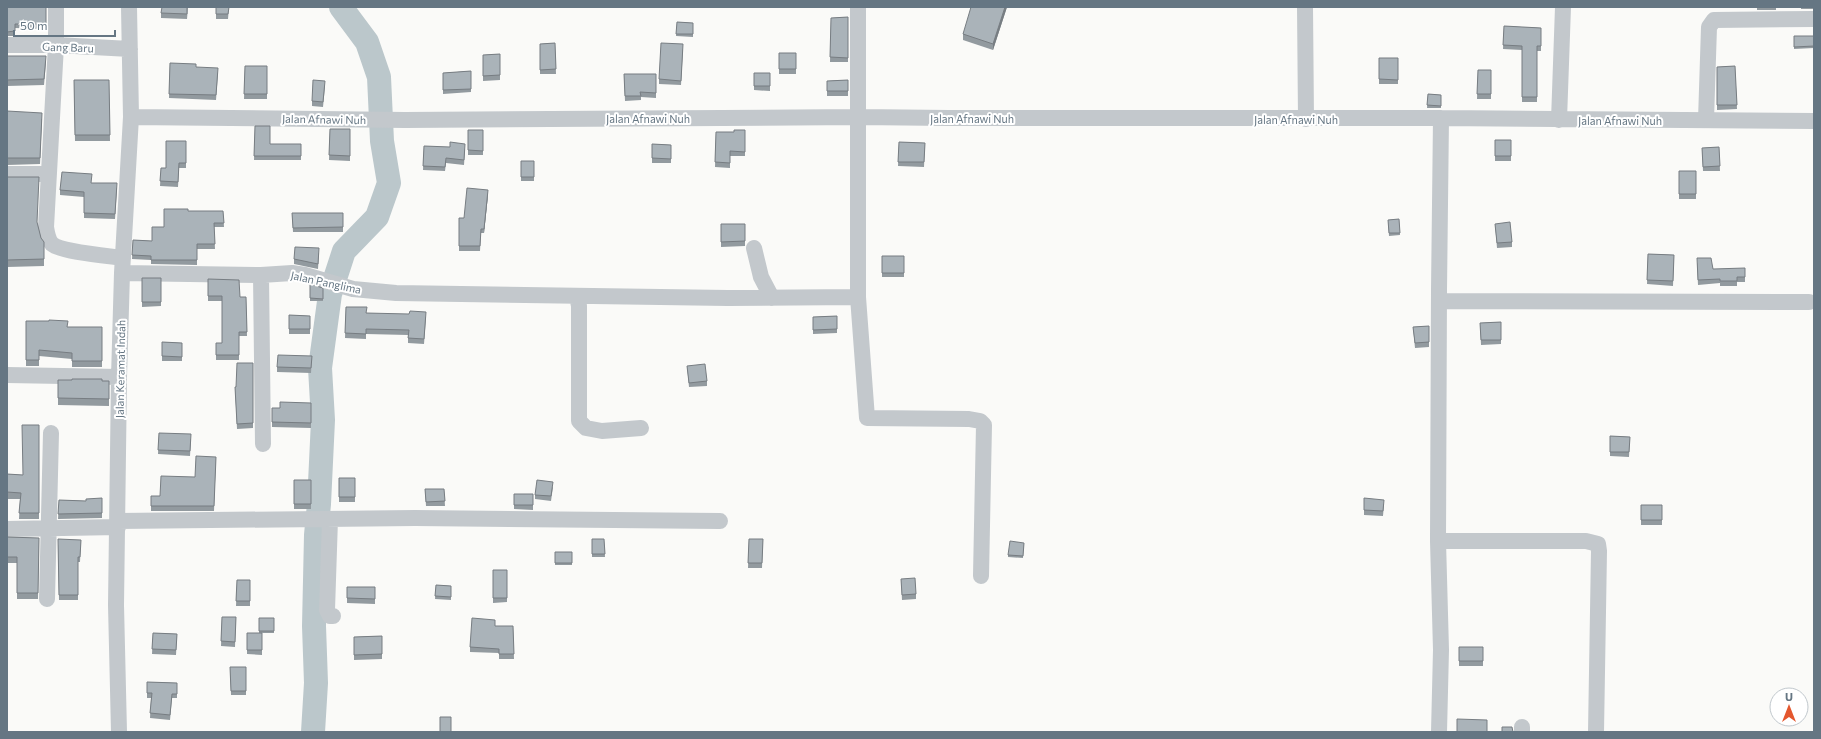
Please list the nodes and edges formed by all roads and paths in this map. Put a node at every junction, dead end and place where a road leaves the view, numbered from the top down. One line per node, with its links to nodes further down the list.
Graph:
1 (56, 7): 7 (street)
2 (129, 7): 9 (street, Jalan Keramat Indah)
3 (858, 7): 11 (street)
4 (1305, 7): 13 (street)
5 (1563, 7): 14 (street)
6 (1814, 19): 15 (street)
7 (56, 45): 8 (street, Gang Baru); 9 (street, Gang Baru); 18 (street)
8 (7, 46)
9 (130, 49): 10 (street, Jalan Keramat Indah)
10 (130, 117): 11 (street, Jalan Afnawi Nuh); 20 (street, Jalan Keramat Indah)
11 (859, 117): 13 (street, Jalan Afnawi Nuh); 23 (street)
12 (1442, 118): 13 (street, Jalan Afnawi Nuh); 14 (street, Jalan Afnawi Nuh); 25 (street)
13 (1306, 119)
14 (1559, 120): 15 (street, Jalan Afnawi Nuh)
15 (1706, 120): 16 (street, Jalan Afnawi Nuh)
16 (1814, 121)
17 (7, 174): 18 (street)
18 (49, 174): 20 (street, Jalan Panglima)
19 (754, 248): 24 (street)
20 (123, 265): 21 (street, Jalan Panglima); 28 (street, Jalan Keramat Indah)
21 (261, 275): 22 (street, Jalan Panglima); 31 (street)
22 (576, 296): 24 (street, Jalan Panglima); 29 (street)
23 (858, 297): 24 (street, Jalan Panglima); 38 (street)
24 (772, 298)
25 (1438, 301): 26 (street); 37 (street)
26 (1809, 302)
27 (7, 375): 28 (street)
28 (119, 377): 34 (street, Jalan Keramat Indah)
29 (641, 428)
30 (51, 433): 36 (street)
31 (264, 444)
32 (328, 519): 33 (street); 34 (street); 40 (street)
33 (720, 521)
34 (118, 524): 36 (street); 41 (street, Jalan Keramat Indah)
35 (7, 529): 36 (street)
36 (48, 529): 39 (street)
37 (1438, 540): 42 (street); 43 (street)
38 (981, 576)
39 (47, 599)
40 (333, 616)
41 (119, 732)
42 (1439, 732)
43 (1596, 732)

